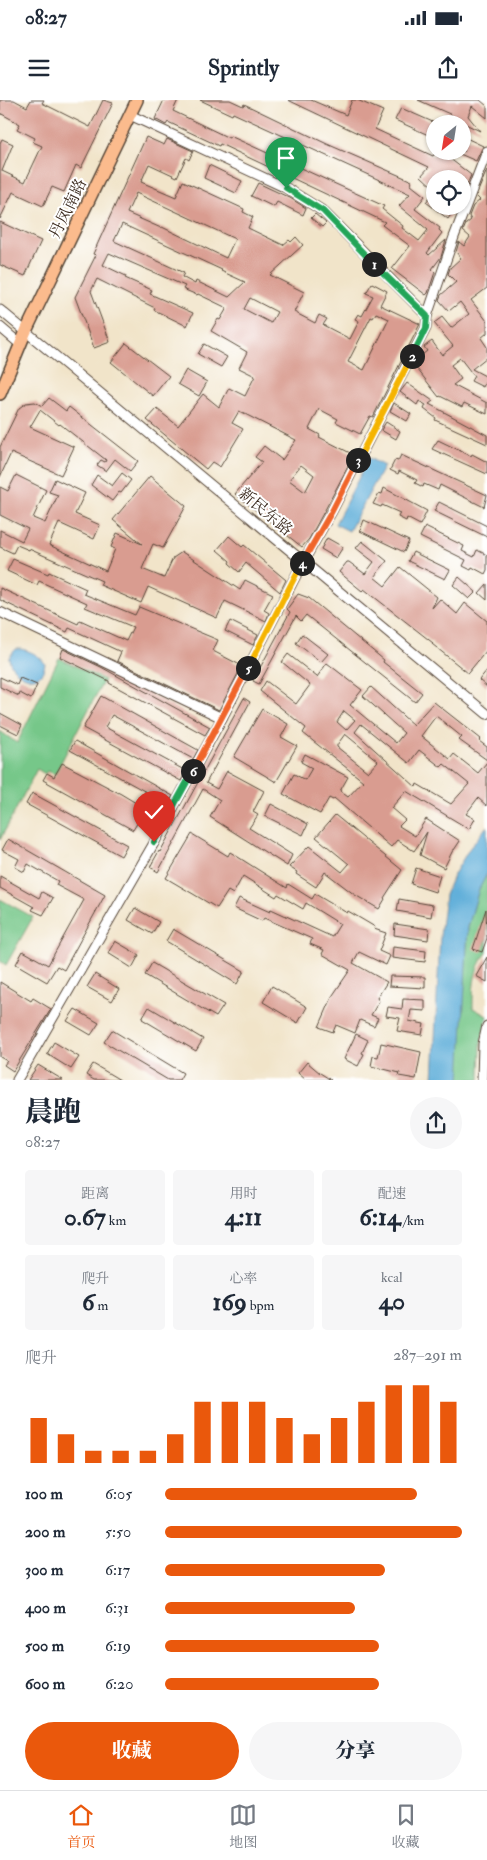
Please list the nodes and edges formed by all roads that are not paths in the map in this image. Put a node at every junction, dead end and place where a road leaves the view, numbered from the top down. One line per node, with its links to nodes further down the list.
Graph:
1 (137, 100): 2 (main road, 丹凤南路)
2 (130, 115): 5 (street); 7 (main road, 丹凤南路)
3 (487, 151): 5 (street)
4 (0, 310): 7 (street, 新民东路)
5 (427, 316): 10 (street)
6 (0, 328): 8 (street)
7 (26, 330): 8 (main road, 丹凤南路); 10 (street, 新民东路)
8 (20, 344): 9 (main road, 丹凤南路)
9 (0, 394)
10 (303, 562): 12 (street, 新民东路); 13 (street)
11 (0, 612): 13 (street)
12 (487, 714)
13 (222, 718): 15 (street)
14 (487, 1026): 16 (street)
15 (17, 1080)
16 (482, 1080)

